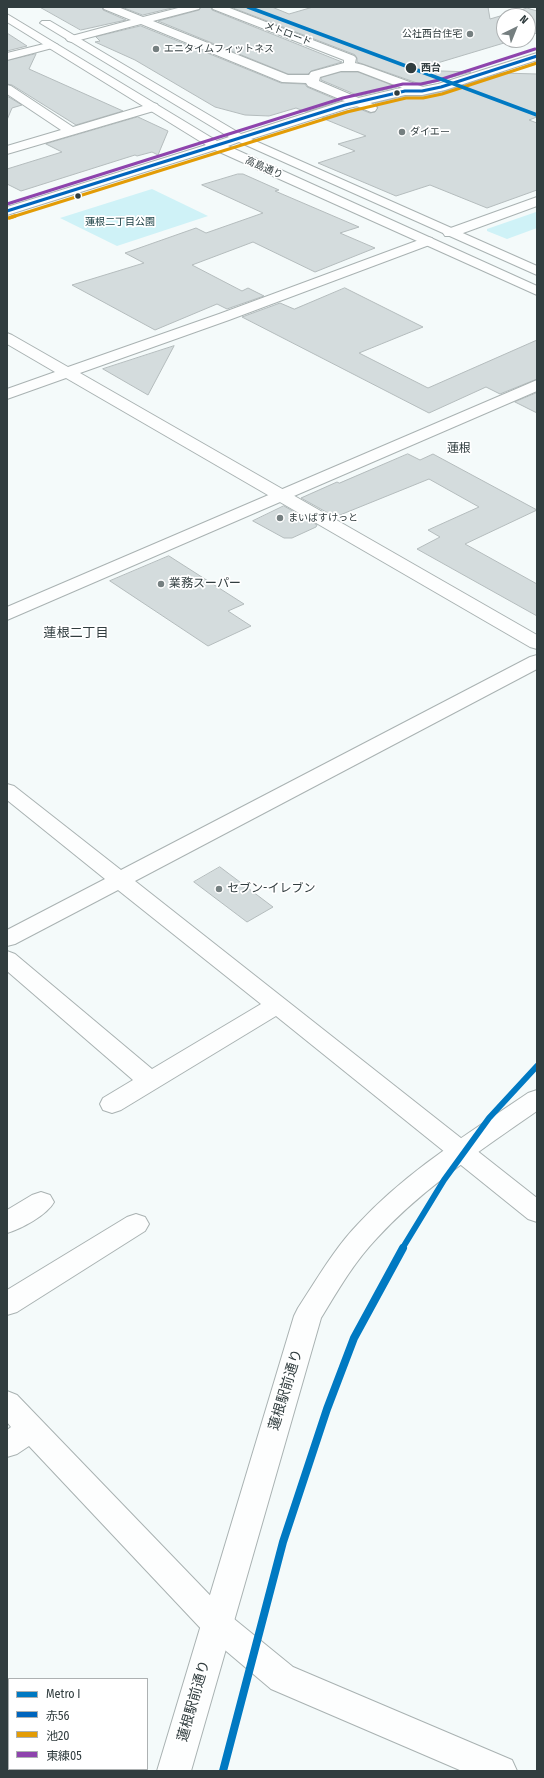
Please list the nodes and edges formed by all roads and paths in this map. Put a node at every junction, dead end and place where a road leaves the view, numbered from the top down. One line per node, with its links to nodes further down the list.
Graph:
1 (108, 7): 6 (street)
2 (195, 7): 6 (street)
3 (217, 7): 11 (street, メトロード)
4 (7, 17): 8 (street, 高島通り)
5 (39, 19): 7 (street, 高島通り)
6 (142, 21): 7 (street); 12 (street)
7 (72, 39): 19 (street, 高島通り)
8 (52, 45): 10 (street); 16 (street, 高島通り)
9 (537, 56): 14 (street)
10 (7, 57)
11 (349, 67): 12 (street); 14 (street)
12 (313, 79): 15 (street)
13 (7, 89): 18 (street)
14 (422, 92): 15 (street); 17 (street)
15 (357, 103): 17 (street); 19 (street)
16 (153, 107): 18 (street); 21 (street, 高島通り)
17 (371, 108): 20 (street)
18 (71, 131): 22 (street)
19 (239, 138): 20 (street, 高島通り); 21 (street)
20 (253, 144): 23 (street); 27 (street, 高島通り)
21 (215, 145): 23 (street, 高島通り); 25 (street)
22 (10, 147)
23 (229, 152): 26 (street); 28 (street, 高島通り)
24 (537, 201): 27 (street)
25 (10, 208)
26 (7, 222)
27 (450, 233): 29 (street, 高島通り)
28 (427, 241): 30 (street, 高島通り); 32 (street)
29 (537, 271)
30 (537, 291)
31 (7, 338): 32 (street)
32 (67, 373): 34 (street); 35 (street)
33 (537, 385): 35 (street)
34 (7, 394)
35 (280, 496): 36 (street); 37 (street)
36 (7, 614)
37 (537, 643)
38 (537, 661): 40 (street)
39 (7, 790): 40 (street)
40 (119, 879): 41 (street); 43 (street)
41 (9, 936)
42 (7, 958): 44 (street)
43 (277, 1005): 44 (street); 47 (street)
44 (150, 1081): 46 (street)
45 (537, 1100): 47 (street, 蓮根駅前通り)
46 (112, 1104)
47 (461, 1152): 49 (street); 56 (street, 蓮根駅前通り)
48 (41, 1202): 50 (street)
49 (537, 1212)
50 (7, 1223)
51 (136, 1224): 52 (street)
52 (7, 1304)
53 (7, 1403): 54 (street)
54 (31, 1429): 55 (street); 56 (street)
55 (7, 1445)
56 (217, 1624): 57 (street, 蓮根駅前通り); 58 (street)
57 (174, 1771)
58 (500, 1771)

